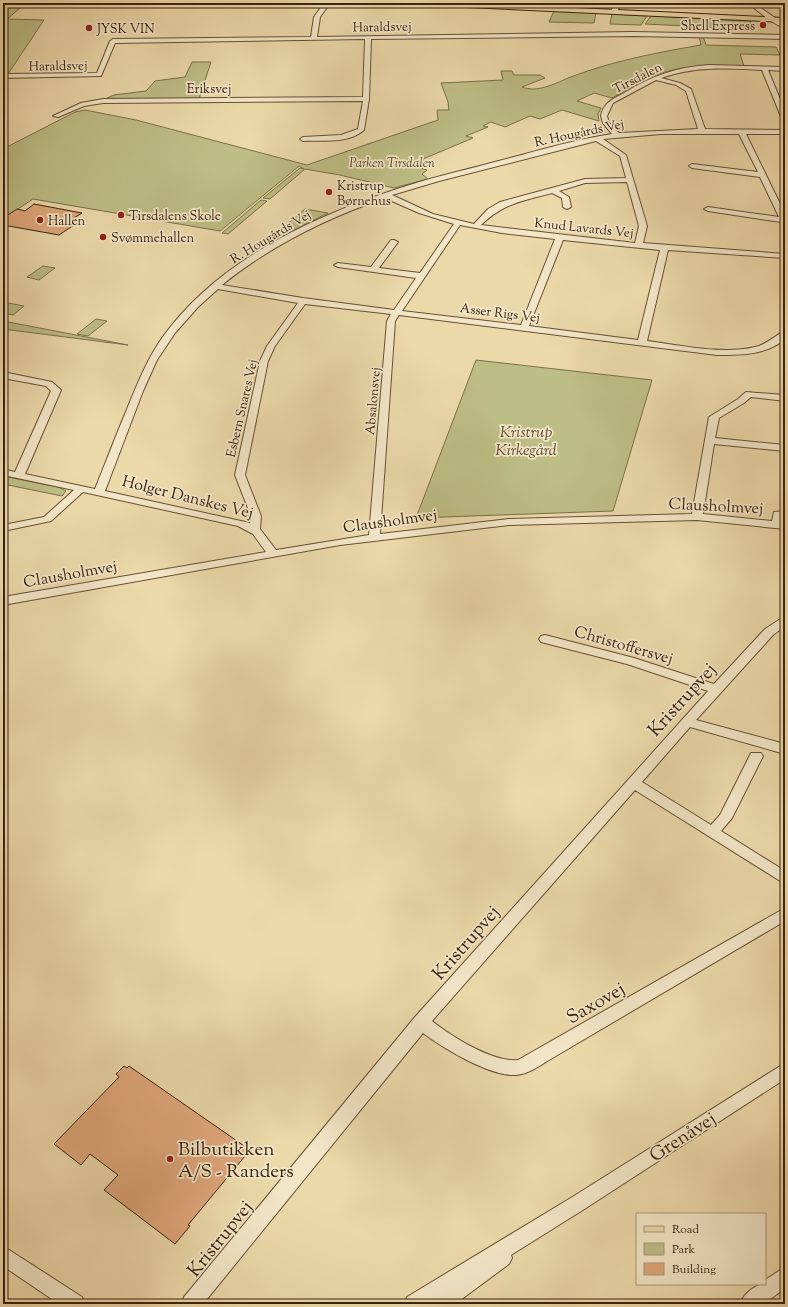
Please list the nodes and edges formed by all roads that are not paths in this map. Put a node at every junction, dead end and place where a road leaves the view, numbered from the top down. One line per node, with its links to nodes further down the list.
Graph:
1 (327, 3): 13 (street)
2 (424, 3): 6 (main road)
3 (618, 3): 7 (street)
4 (744, 3): 5 (street)
5 (752, 3): 8 (street)
6 (499, 5): 7 (main road)
7 (614, 12): 8 (main road)
8 (771, 19): 9 (main road); 10 (street)
9 (785, 20)
10 (785, 27)
11 (368, 37): 12 (street, Haraldsvej); 13 (street, Haraldsvej); 18 (street)
12 (785, 37)
13 (314, 38): 16 (street, Haraldsvej)
14 (764, 68): 15 (street, Tirsdalen); 17 (street, Tirsdalen); 20 (street)
15 (785, 69)
16 (3, 76)
17 (656, 78): 21 (street); 24 (street, Tirsdalen)
18 (366, 100): 19 (street, Eriksvej); 25 (street)
19 (56, 116)
20 (785, 119)
21 (702, 131): 22 (street, R. Hougårds Vej); 24 (street, R. Hougårds Vej)
22 (742, 132): 23 (street, R. Hougårds Vej); 28 (street)
23 (785, 132)
24 (617, 135): 26 (street, R. Hougårds Vej)
25 (303, 139)
26 (598, 139): 29 (street); 31 (street, R. Hougårds Vej)
27 (692, 166): 28 (street)
28 (763, 176): 34 (street)
29 (631, 180): 30 (street); 39 (street)
30 (552, 190): 32 (street); 36 (street)
31 (385, 195): 35 (street, Knud Lavards Vej); 45 (street, R. Hougårds Vej)
32 (567, 207)
33 (708, 209): 34 (street)
34 (785, 221)
35 (458, 223): 36 (street, Knud Lavards Vej); 44 (street, Absalonsvej)
36 (476, 226): 37 (street, Knud Lavards Vej)
37 (560, 237): 39 (street, Knud Lavards Vej); 48 (street)
38 (394, 242): 43 (street)
39 (638, 246): 40 (street, Knud Lavards Vej)
40 (664, 249): 41 (street, Knud Lavards Vej); 50 (street)
41 (785, 256)
42 (338, 265): 43 (street)
43 (374, 270): 44 (street)
44 (421, 276): 47 (street, Absalonsvej)
45 (216, 286): 46 (street, Asser Rigs Vej); 58 (street, R. Hougårds Vej)
46 (303, 301): 47 (street, Asser Rigs Vej); 63 (street, Esbern Snares Vej)
47 (395, 312): 48 (street, Asser Rigs Vej); 64 (street, Absalonsvej)
48 (524, 328): 50 (street, Asser Rigs Vej)
49 (783, 338): 50 (street, Asser Rigs Vej)
50 (642, 343)
51 (3, 375): 56 (street)
52 (785, 398): 53 (street)
53 (709, 440): 54 (street); 60 (street)
54 (785, 448)
55 (3, 472): 56 (street, Holger Danskes Vej)
56 (19, 475): 57 (street, Holger Danskes Vej)
57 (82, 488): 58 (street, Holger Danskes Vej); 62 (street)
58 (99, 492): 63 (street, Holger Danskes Vej)
59 (785, 514): 61 (street)
60 (697, 517): 61 (street, Clausholmvej); 64 (street, Clausholmvej)
61 (781, 525)
62 (3, 528)
63 (255, 528): 65 (street, Holger Danskes Vej)
64 (374, 537): 65 (street, Clausholmvej)
65 (273, 554): 66 (street, Clausholmvej)
66 (3, 601)
67 (785, 620): 69 (street, Kristrupvej)
68 (545, 639): 69 (street, Christoffersvej)
69 (716, 689): 70 (street, Kristrupvej)
70 (688, 722): 71 (street); 73 (street, Kristrupvej)
71 (785, 748)
72 (756, 756): 74 (street)
73 (632, 782): 74 (street); 77 (street, Kristrupvej)
74 (712, 832): 75 (street)
75 (785, 878)
76 (785, 914): 77 (street, Saxovej)
77 (421, 1022): 83 (street, Kristrupvej)
78 (785, 1070): 79 (street, Grenåvej)
79 (580, 1202): 84 (street, Grenåvej); 85 (street, Grenåvej)
80 (3, 1255): 82 (street)
81 (785, 1276): 86 (street)
82 (75, 1304)
83 (191, 1304)
84 (414, 1304)
85 (439, 1304)
86 (749, 1304)

